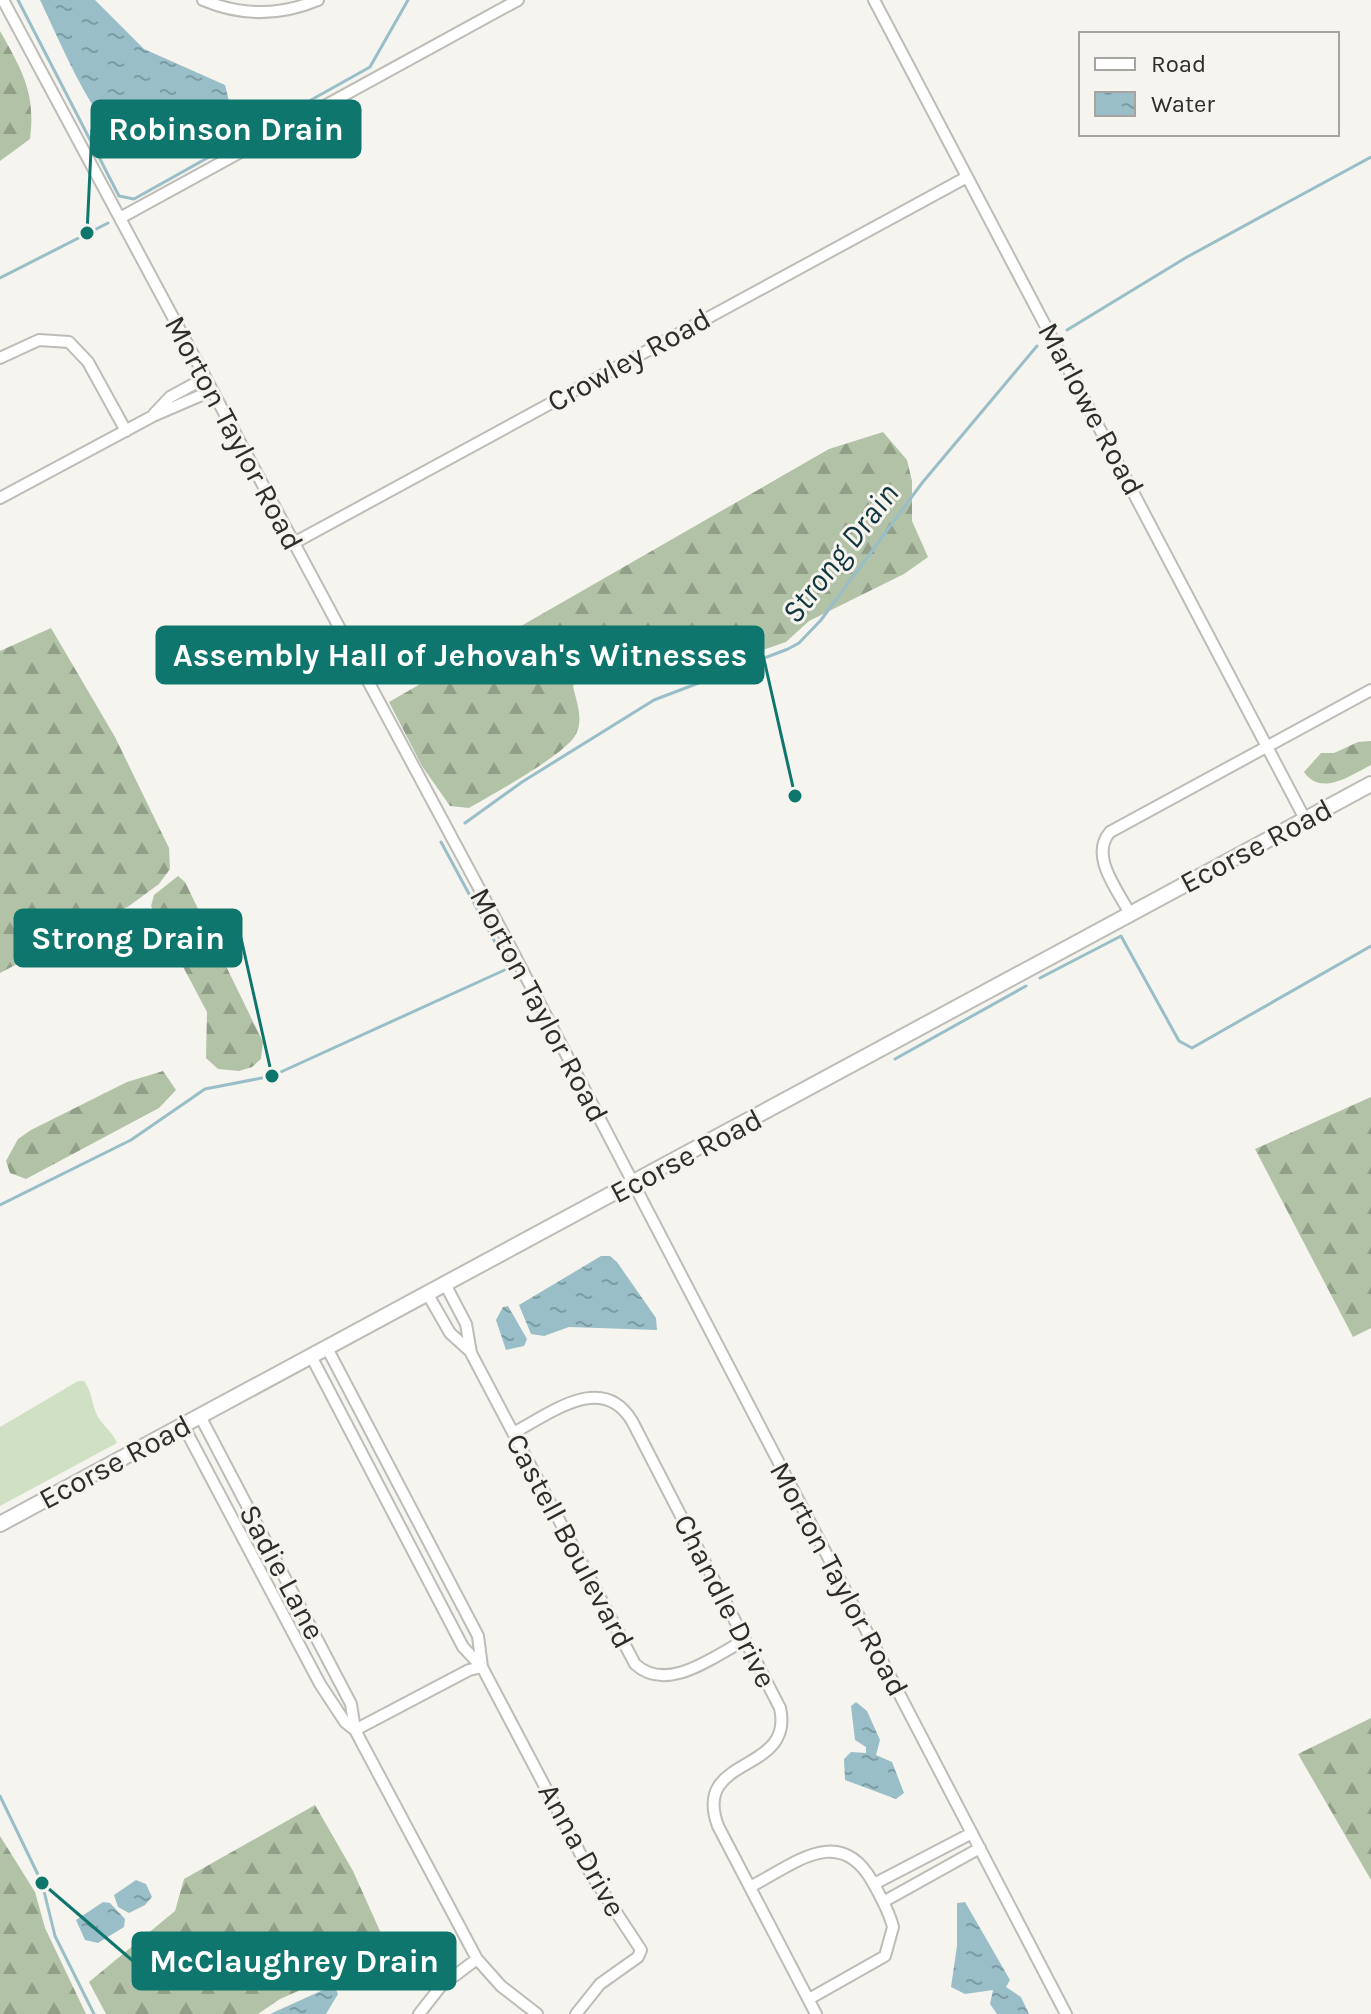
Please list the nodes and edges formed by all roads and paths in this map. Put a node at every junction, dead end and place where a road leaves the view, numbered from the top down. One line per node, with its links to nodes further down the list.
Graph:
1 (3, 0): 7 (street, Morton Taylor Road)
2 (203, 0): 3 (street)
3 (318, 0)
4 (518, 0): 7 (street)
5 (874, 0): 6 (street, Marlowe Road)
6 (967, 177): 14 (street, Crowley Road); 16 (street, Marlowe Road)
7 (120, 218): 9 (street, Morton Taylor Road)
8 (0, 358): 12 (street)
9 (205, 378): 10 (street, Morton Taylor Road); 11 (street)
10 (211, 391): 11 (street); 14 (street, Morton Taylor Road)
11 (153, 416): 12 (street)
12 (126, 431): 13 (street)
13 (0, 498)
14 (292, 544): 20 (street, Morton Taylor Road)
15 (1371, 690): 16 (street)
16 (1268, 745): 18 (street, Marlowe Road); 19 (street)
17 (1371, 784): 18 (main road, Ecorse Road)
18 (1305, 819): 19 (main road, Ecorse Road)
19 (1130, 914): 20 (main road, Ecorse Road)
20 (632, 1185): 21 (main road, Ecorse Road); 33 (street, Morton Taylor Road)
21 (445, 1284): 22 (main road, Ecorse Road); 24 (street, Castell Boulevard)
22 (427, 1293): 23 (main road, Ecorse Road); 24 (street, Castell Boulevard)
23 (327, 1348): 25 (main road, Ecorse Road); 31 (street, Anna Drive)
24 (471, 1353): 28 (street, Castell Boulevard)
25 (311, 1356): 26 (main road, Ecorse Road); 31 (street, Anna Drive)
26 (200, 1416): 27 (main road, Ecorse Road); 32 (street, Sadie Lane)
27 (183, 1425): 29 (main road, Ecorse Road); 32 (street, Sadie Lane)
28 (513, 1433): 30 (street, Castell Boulevard); 30 (street, Chandle Drive)
29 (0, 1524)
30 (745, 1640): 36 (street, Chandle Drive)
31 (482, 1667): 32 (street); 42 (street, Anna Drive)
32 (355, 1730): 38 (street, Sadie Lane)
33 (972, 1833): 34 (street, Morton Taylor Road); 35 (street)
34 (980, 1848): 37 (street); 44 (street, Morton Taylor Road)
35 (874, 1884): 36 (street); 37 (street)
36 (750, 1887): 39 (street, Chandle Drive)
37 (883, 1902): 39 (street)
38 (477, 1959): 40 (street); 41 (street, Sadie Lane)
39 (809, 1999): 43 (street, Chandle Drive)
40 (419, 2014)
41 (537, 2014)
42 (576, 2014)
43 (816, 2014)
44 (1066, 2014)

